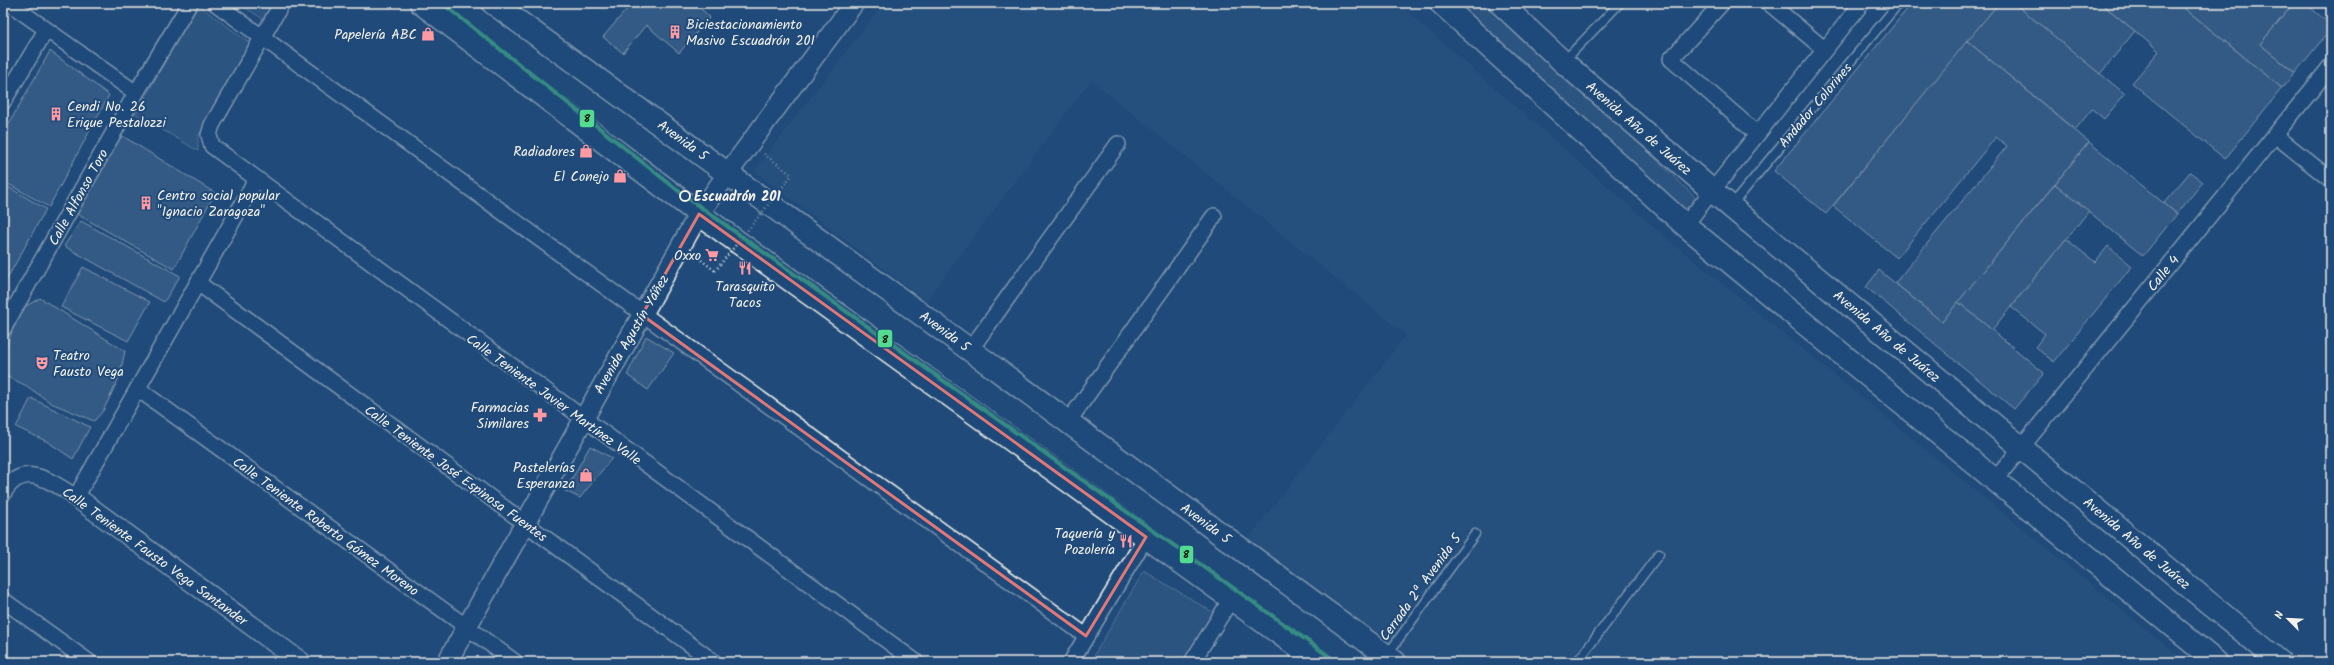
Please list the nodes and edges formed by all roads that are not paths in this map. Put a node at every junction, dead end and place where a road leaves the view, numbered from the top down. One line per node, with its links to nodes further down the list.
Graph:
1 (9, 3): 15 (street)
2 (190, 3): 20 (street, Calle Alfonso Toro)
3 (215, 3): 16 (street)
4 (282, 3): 16 (street)
5 (421, 3): 30 (main road)
6 (493, 3): 25 (main road, Avenida 5)
7 (854, 3): 25 (street, Avenida Agustín Yáñez)
8 (1441, 3): 32 (main road)
9 (1500, 3): 18 (main road, Avenida Año de Juárez)
10 (1620, 3): 18 (lane)
11 (1722, 3): 22 (street)
12 (1769, 3): 17 (street)
13 (1862, 3): 17 (street, Andador Colorines)
14 (1899, 3): 29 (lane, Andador Colorines)
15 (46, 30): 20 (street); 21 (street)
16 (262, 38): 26 (street, Calle Teniente Javier Martínez Valle); 34 (street)
17 (1824, 48): 22 (street, Andador Colorines)
18 (1563, 62): 28 (main road, Avenida Año de Juárez)
19 (2331, 66): 23 (street, Calle 4)
20 (136, 93): 35 (street, Calle Alfonso Toro)
21 (3, 102)
22 (1756, 133): 28 (street, Andador Colorines)
23 (2275, 135): 27 (street); 40 (street, Calle 4)
24 (1118, 144): 36 (street)
25 (728, 173): 30 (street, Avenida Agustín Yáñez); 36 (main road, Avenida 5)
26 (256, 180): 33 (street); 38 (street, Calle Teniente Javier Martínez Valle)
27 (2331, 180)
28 (1711, 190): 29 (main road, Avenida Año de Juárez); 32 (street, Andador Colorines)
29 (1730, 206): 40 (main road, Avenida Año de Juárez)
30 (699, 214): 34 (street, Avenida Agustín Yáñez); 46 (main road)
31 (1214, 216): 39 (street)
32 (1685, 225): 41 (main road)
33 (198, 283): 37 (street); 44 (street, Calle Teniente José Espinosa Fuentes)
34 (642, 315): 38 (street, Avenida Agustín Yáñez); 51 (street)
35 (3, 329)
36 (970, 350): 39 (main road, Avenida 5)
37 (138, 389): 43 (street); 50 (street, Calle Teniente Roberto Gómez Moreno)
38 (583, 420): 44 (street, Avenida Agustín Yáñez); 58 (street, Calle Teniente Javier Martínez Valle)
39 (1068, 422): 52 (main road, Avenida 5)
40 (2021, 447): 41 (street, Calle 4); 64 (main road, Avenida Año de Juárez)
41 (1995, 480): 63 (main road)
42 (4, 492): 43 (street, Calle Teniente Fausto Vega Santander)
43 (76, 496): 54 (street, Calle Teniente Fausto Vega Santander)
44 (524, 523): 50 (street, Avenida Agustín Yáñez); 57 (street, Calle Teniente José Espinosa Fuentes)
45 (1475, 534): 52 (lane, Cerrada 2ª Avenida 5)
46 (1146, 537): 48 (main road); 51 (street)
47 (1659, 554): 62 (lane)
48 (1231, 599): 60 (street); 61 (main road)
49 (3, 600): 53 (street)
50 (466, 627): 55 (street, Avenida Agustín Yáñez); 56 (street, Calle Teniente Roberto Gómez Moreno)
51 (1086, 636): 59 (street)
52 (1390, 659)
53 (89, 662)
54 (301, 662)
55 (447, 662)
56 (515, 662)
57 (714, 662)
58 (916, 662)
59 (1071, 662)
60 (1192, 662)
61 (1319, 662)
62 (1577, 662)
63 (2216, 662)
64 (2280, 662)

